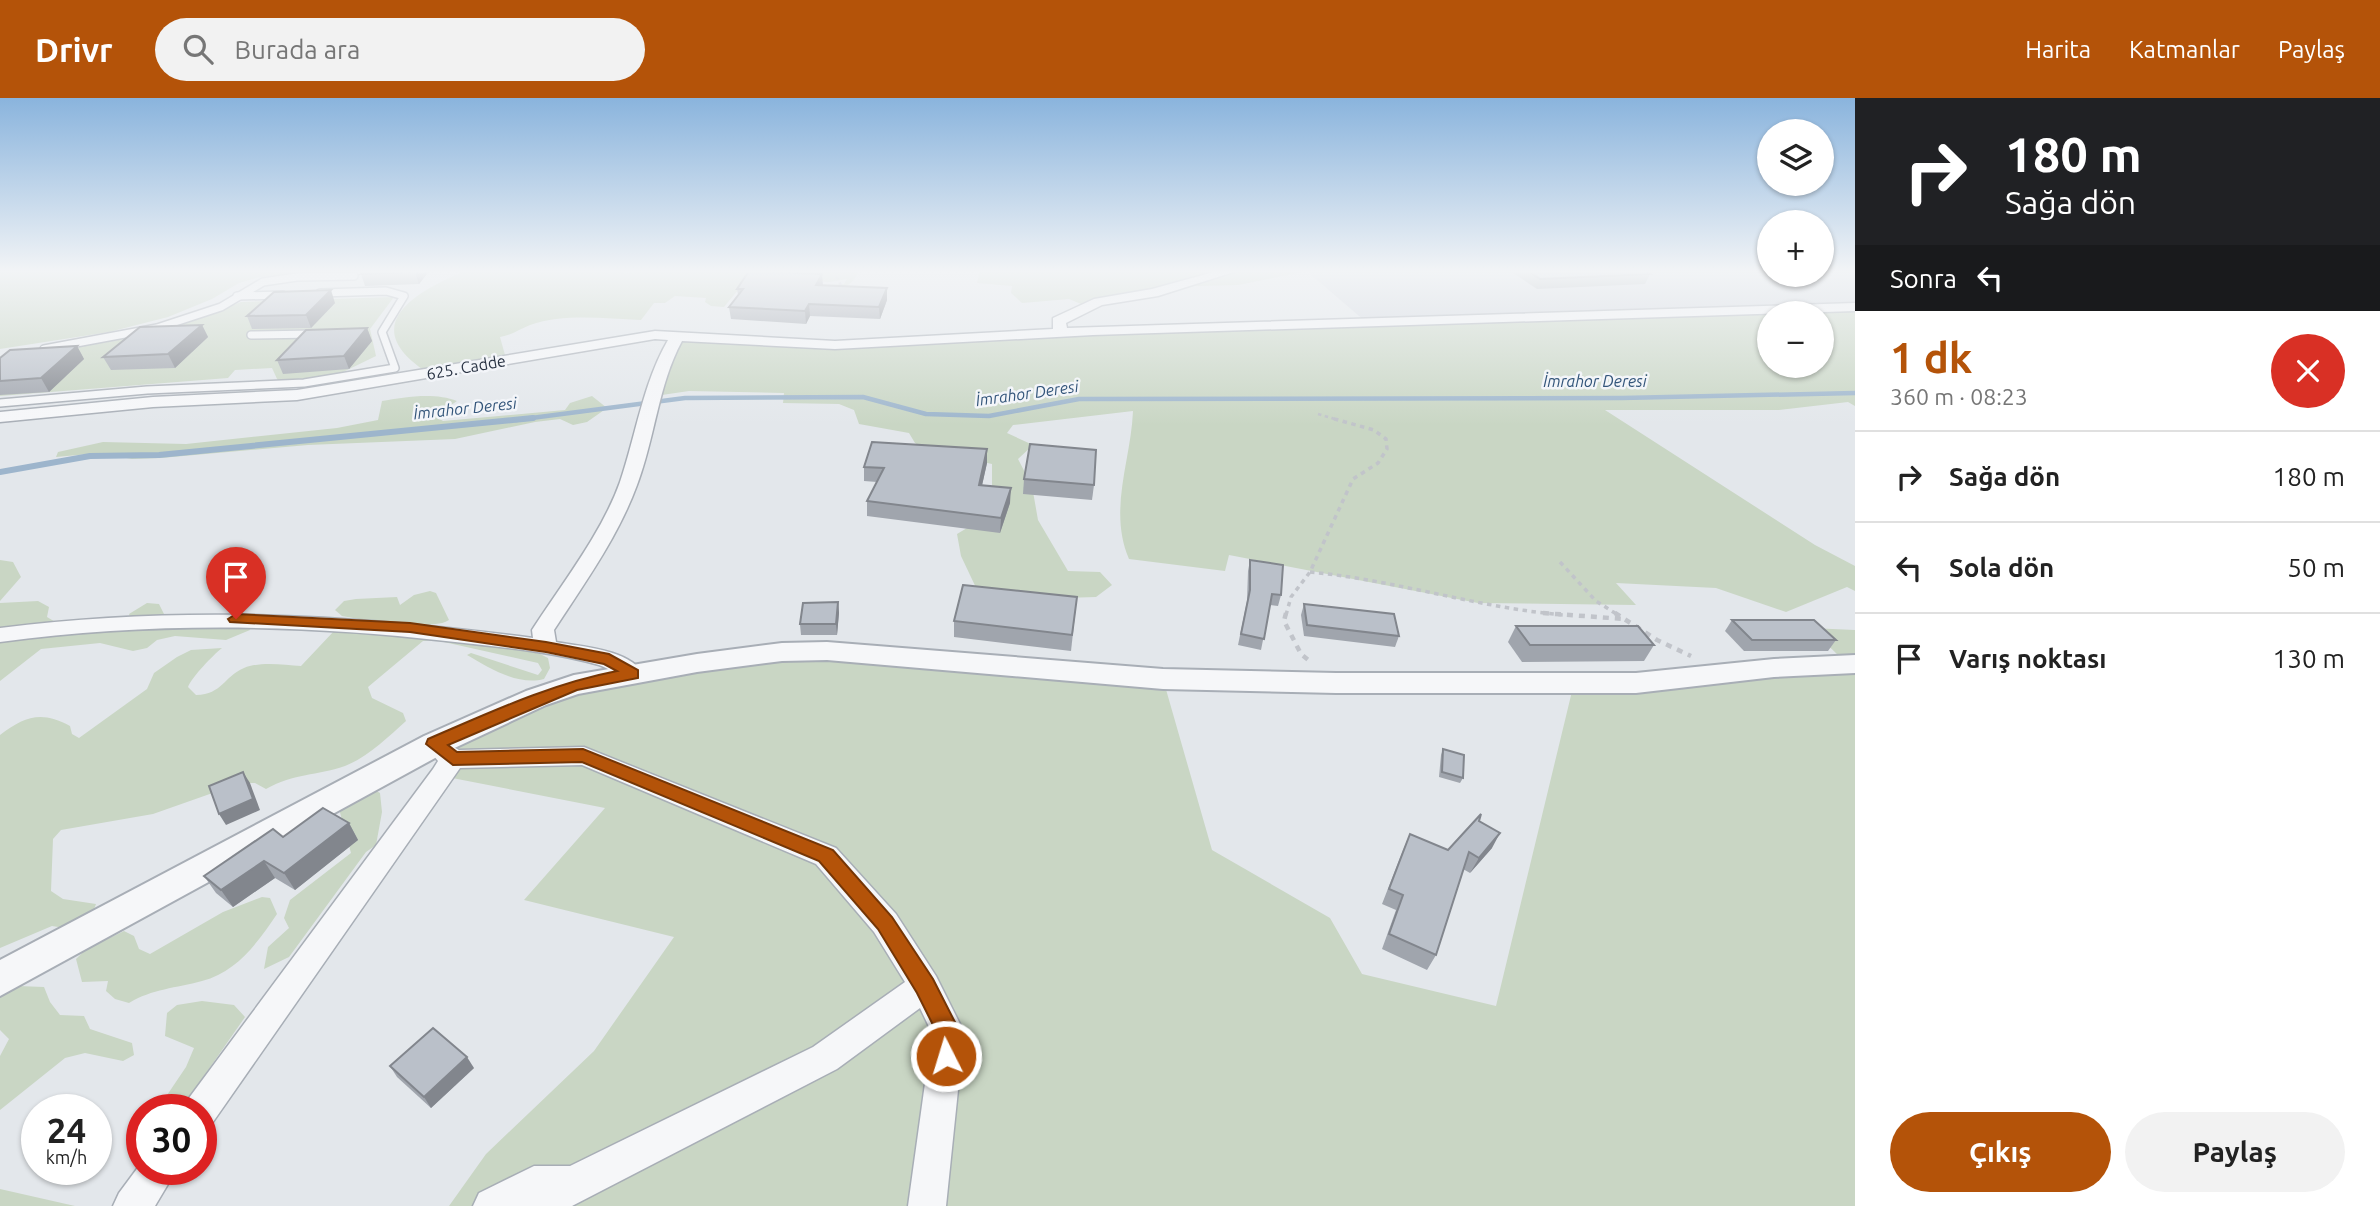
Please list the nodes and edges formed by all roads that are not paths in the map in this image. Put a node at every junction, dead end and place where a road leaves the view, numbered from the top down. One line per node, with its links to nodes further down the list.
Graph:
1 (176, 322): 11 (lane)
2 (388, 322): 6 (lane)
3 (1058, 322): 7 (street)
4 (1388, 322): 7 (street, 625. Cadde)
5 (369, 332): 6 (lane)
6 (382, 332): 12 (lane)
7 (1061, 332): 9 (street, 625. Cadde)
8 (330, 333): 10 (lane)
9 (679, 334): 12 (street, 625. Cadde); 14 (street)
10 (251, 335)
11 (38, 349)
12 (396, 373): 13 (lane); 15 (street, 625. Cadde)
13 (0, 403)
14 (653, 403): 17 (street)
15 (0, 417)
16 (0, 635): 17 (street)
17 (546, 647): 19 (street)
18 (1855, 664): 19 (street)
19 (632, 674): 20 (street)
20 (444, 751): 21 (street); 22 (street); 23 (street)
21 (0, 979)
22 (925, 986): 24 (street); 29 (street)
23 (212, 1094)
24 (572, 1184): 27 (street); 28 (street)
25 (147, 1185): 26 (street)
26 (132, 1206)
27 (492, 1206)
28 (540, 1206)
29 (927, 1206)

